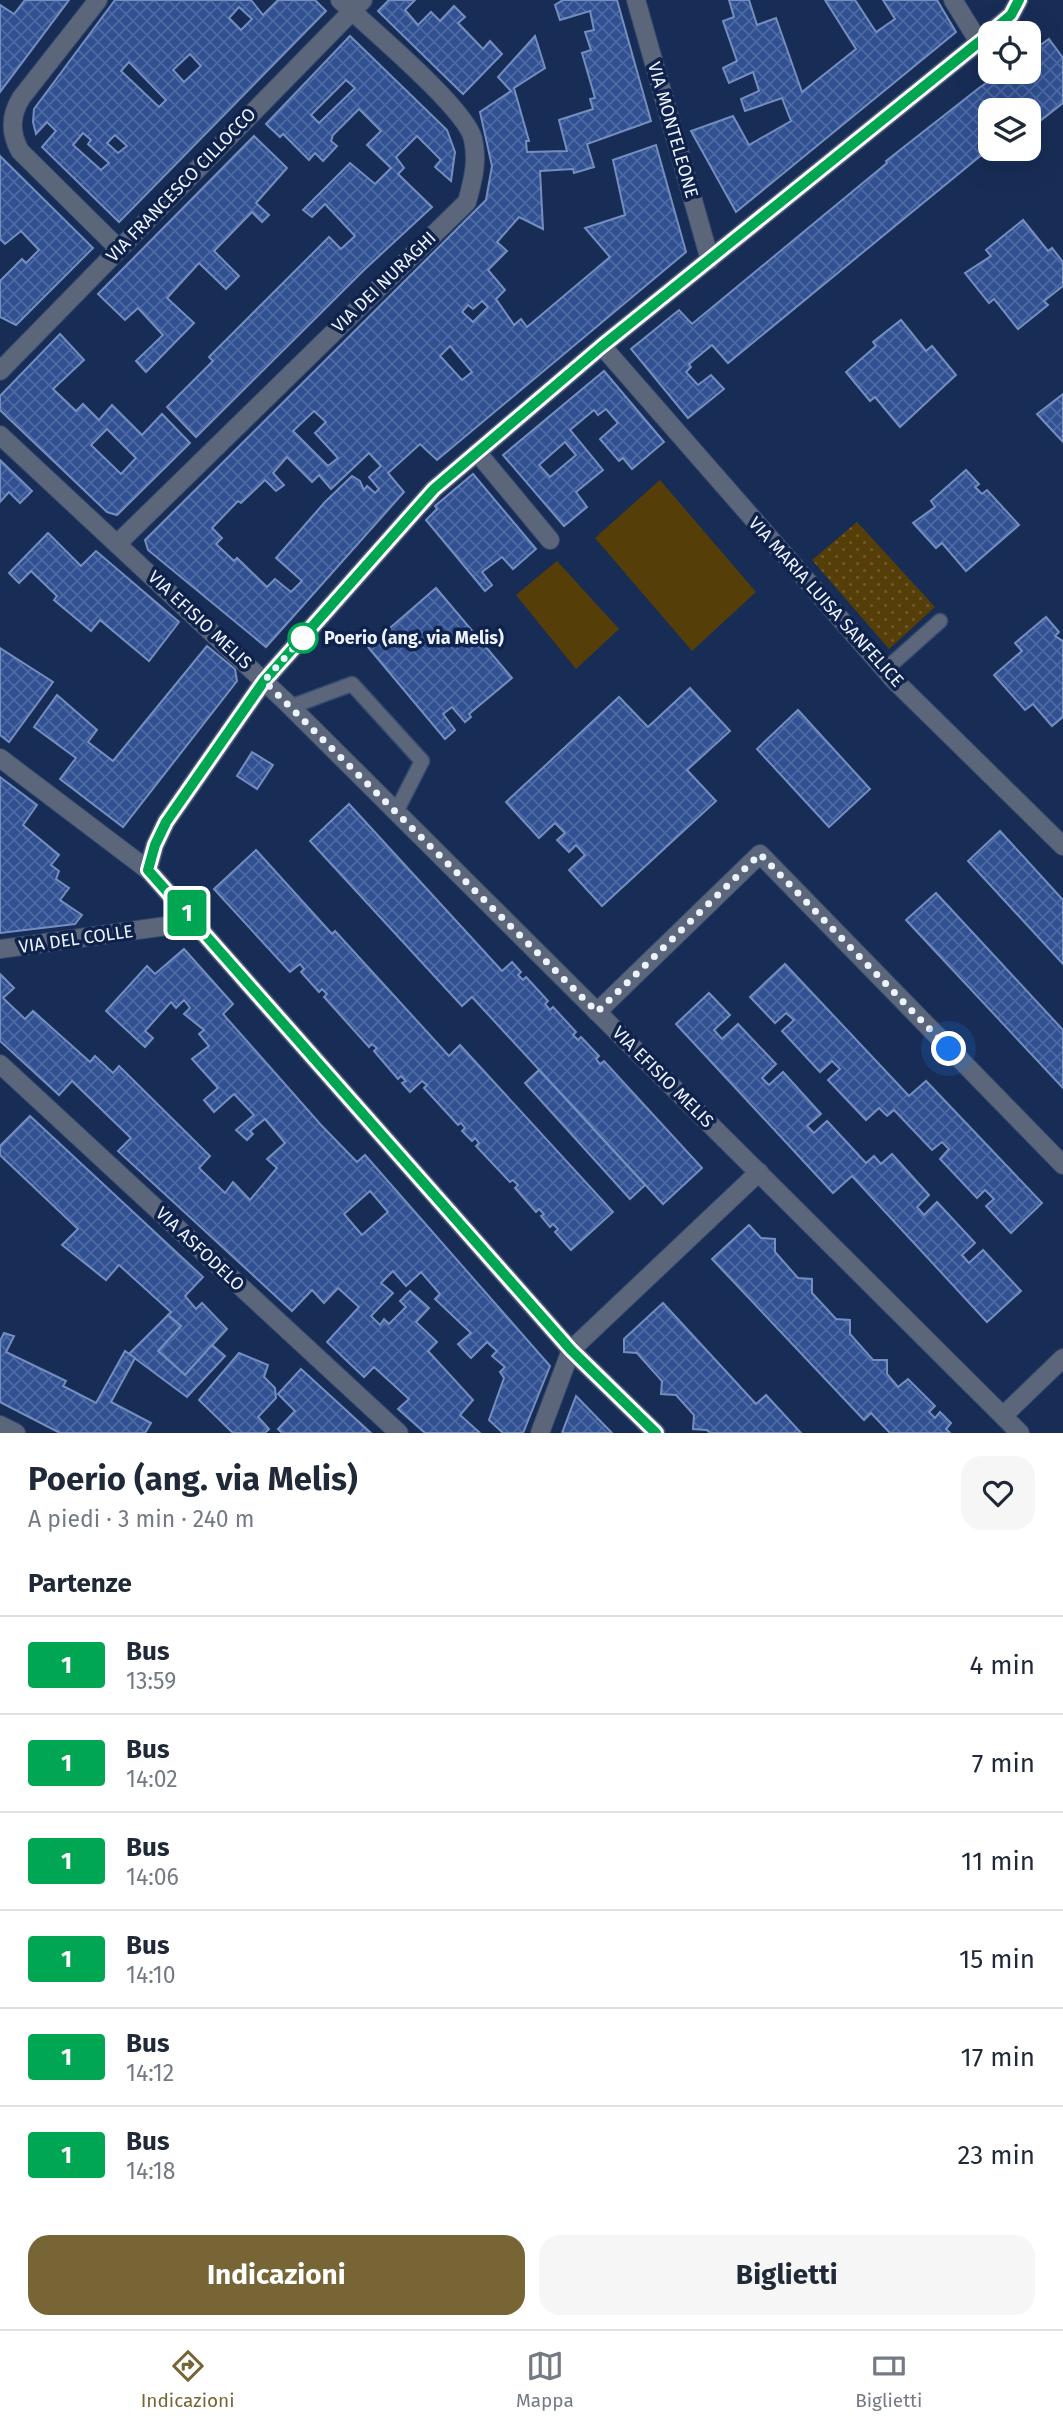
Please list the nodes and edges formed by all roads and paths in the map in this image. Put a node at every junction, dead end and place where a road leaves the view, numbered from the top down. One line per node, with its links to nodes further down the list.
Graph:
1 (98, 0): 9 (street)
2 (636, 0): 10 (street, VIA MONTELEONE)
3 (953, 0): 7 (street)
4 (1019, 0): 6 (street)
5 (351, 4): 9 (street, VIA FRANCESCO CILLOCCO); 16 (street, VIA DEI NURAGHI)
6 (1004, 21)
7 (978, 40)
8 (978, 43): 10 (street)
9 (118, 248): 12 (street, VIA FRANCESCO CILLOCCO)
10 (710, 260): 11 (street)
11 (602, 346): 14 (street); 18 (street, VIA MARIA LUISA SANFELICE)
12 (0, 371)
13 (0, 435): 16 (street, VIA EFISIO MELIS)
14 (477, 452): 15 (street); 19 (street)
15 (550, 540)
16 (117, 544): 19 (street, VIA EFISIO MELIS)
17 (940, 621): 18 (lane)
18 (885, 670): 23 (street, VIA MARIA LUISA SANFELICE)
19 (264, 681): 20 (street, VIA EFISIO MELIS); 24 (street)
20 (290, 707): 22 (street, VIA EFISIO MELIS); 22 (lane)
21 (0, 758): 24 (street)
22 (396, 812): 27 (street, VIA EFISIO MELIS)
23 (1063, 846)
24 (148, 870): 25 (street)
25 (195, 922): 26 (street, VIA DEL COLLE); 31 (street)
26 (0, 949)
27 (597, 1012): 29 (street); 30 (street, VIA EFISIO MELIS)
28 (0, 1064): 36 (street, VIA ASFODELO)
29 (1063, 1165)
30 (759, 1172): 31 (street); 33 (street, VIA EFISIO MELIS)
31 (571, 1350): 37 (street); 38 (street)
32 (1063, 1358): 33 (street)
33 (1004, 1415): 39 (street, VIA EFISIO MELIS)
34 (0, 1425): 35 (street)
35 (16, 1433)
36 (399, 1433)
37 (540, 1433)
38 (656, 1433)
39 (1020, 1433)

